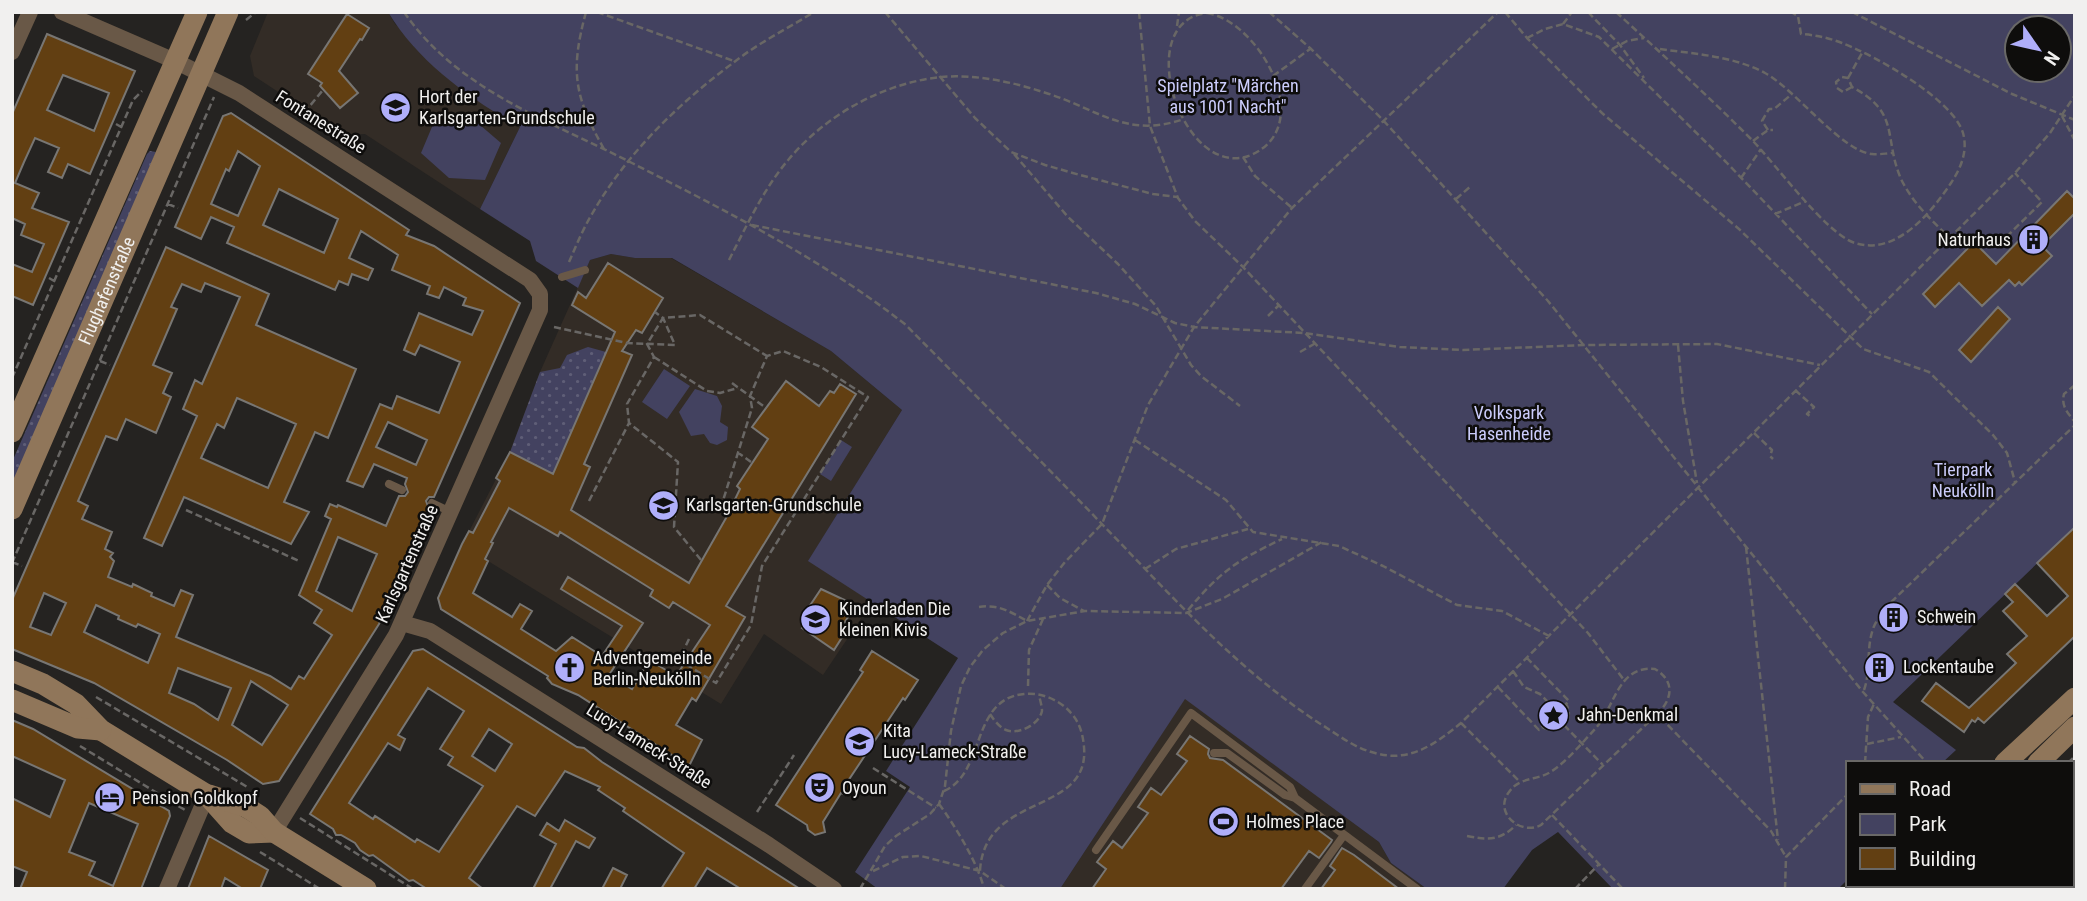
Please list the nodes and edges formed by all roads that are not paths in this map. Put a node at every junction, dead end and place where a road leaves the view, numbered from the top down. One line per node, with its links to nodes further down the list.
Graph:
1 (30, 12): 5 (street)
2 (62, 12): 6 (street, Fontanestraße)
3 (197, 12): 6 (main road, Flughafenstraße)
4 (228, 12): 7 (main road, Flughafenstraße)
5 (12, 52)
6 (175, 61): 7 (street, Fontanestraße); 8 (main road, Flughafenstraße)
7 (202, 74): 9 (main road, Flughafenstraße); 12 (street, Fontanestraße)
8 (135, 133): 9 (main road); 13 (main road, Flughafenstraße)
9 (170, 149): 17 (main road, Flughafenstraße)
10 (585, 270): 11 (lane)
11 (562, 277)
12 (540, 294): 18 (street, Karlsgartenstraße)
13 (12, 432)
14 (389, 484): 15 (lane)
15 (402, 490)
16 (432, 503): 18 (lane)
17 (12, 509)
18 (451, 512): 19 (street, Karlsgartenstraße)
19 (402, 623): 30 (street, Karlsgartenstraße); 35 (street, Lucy-Lameck-Straße)
20 (12, 671): 24 (main road)
21 (2075, 698): 26 (main road)
22 (12, 700): 24 (main road)
23 (2075, 727): 27 (main road)
24 (101, 730): 28 (main road)
25 (1214, 753): 29 (lane)
26 (2007, 761)
27 (2040, 761)
28 (207, 795): 30 (main road); 33 (street)
29 (1295, 798): 31 (lane); 32 (lane)
30 (274, 832): 34 (main road)
31 (1344, 835): 36 (lane); 37 (lane)
32 (1096, 850)
33 (167, 889)
34 (366, 889)
35 (834, 889)
36 (1305, 889)
37 (1417, 889)

